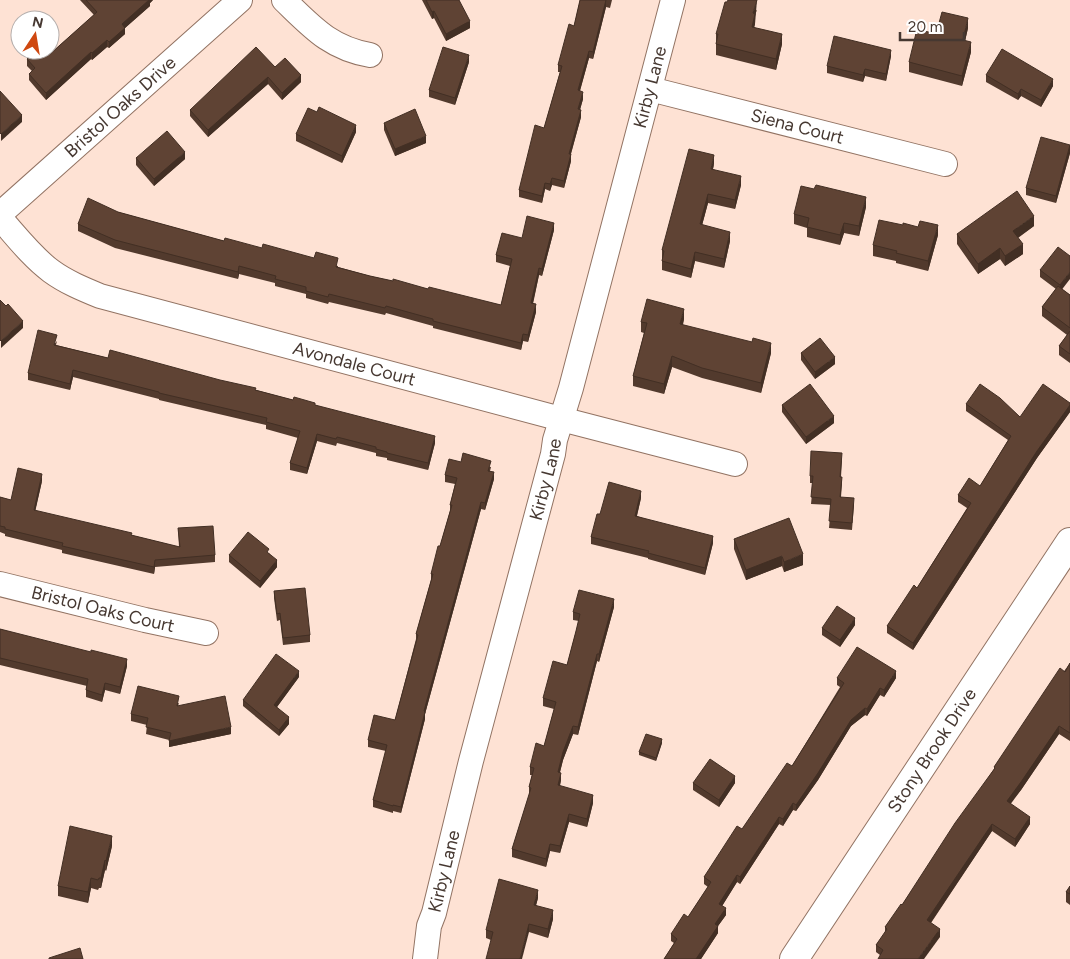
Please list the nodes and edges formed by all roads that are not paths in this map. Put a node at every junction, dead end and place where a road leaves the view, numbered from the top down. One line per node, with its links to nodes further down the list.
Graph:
1 (240, 0): 7 (street, Bristol Oaks Drive)
2 (284, 0): 4 (street)
3 (673, 0): 5 (street, Kirby Lane)
4 (370, 55)
5 (650, 89): 6 (street, Siena Court); 9 (street, Kirby Lane)
6 (945, 164)
7 (0, 214)
8 (0, 218): 9 (street, Avondale Court)
9 (561, 418): 10 (street, Avondale Court); 14 (street, Kirby Lane)
10 (735, 464)
11 (1070, 542): 15 (street, Stony Brook Drive)
12 (0, 584): 13 (street, Bristol Oaks Court)
13 (206, 633)
14 (426, 959)
15 (794, 959)

